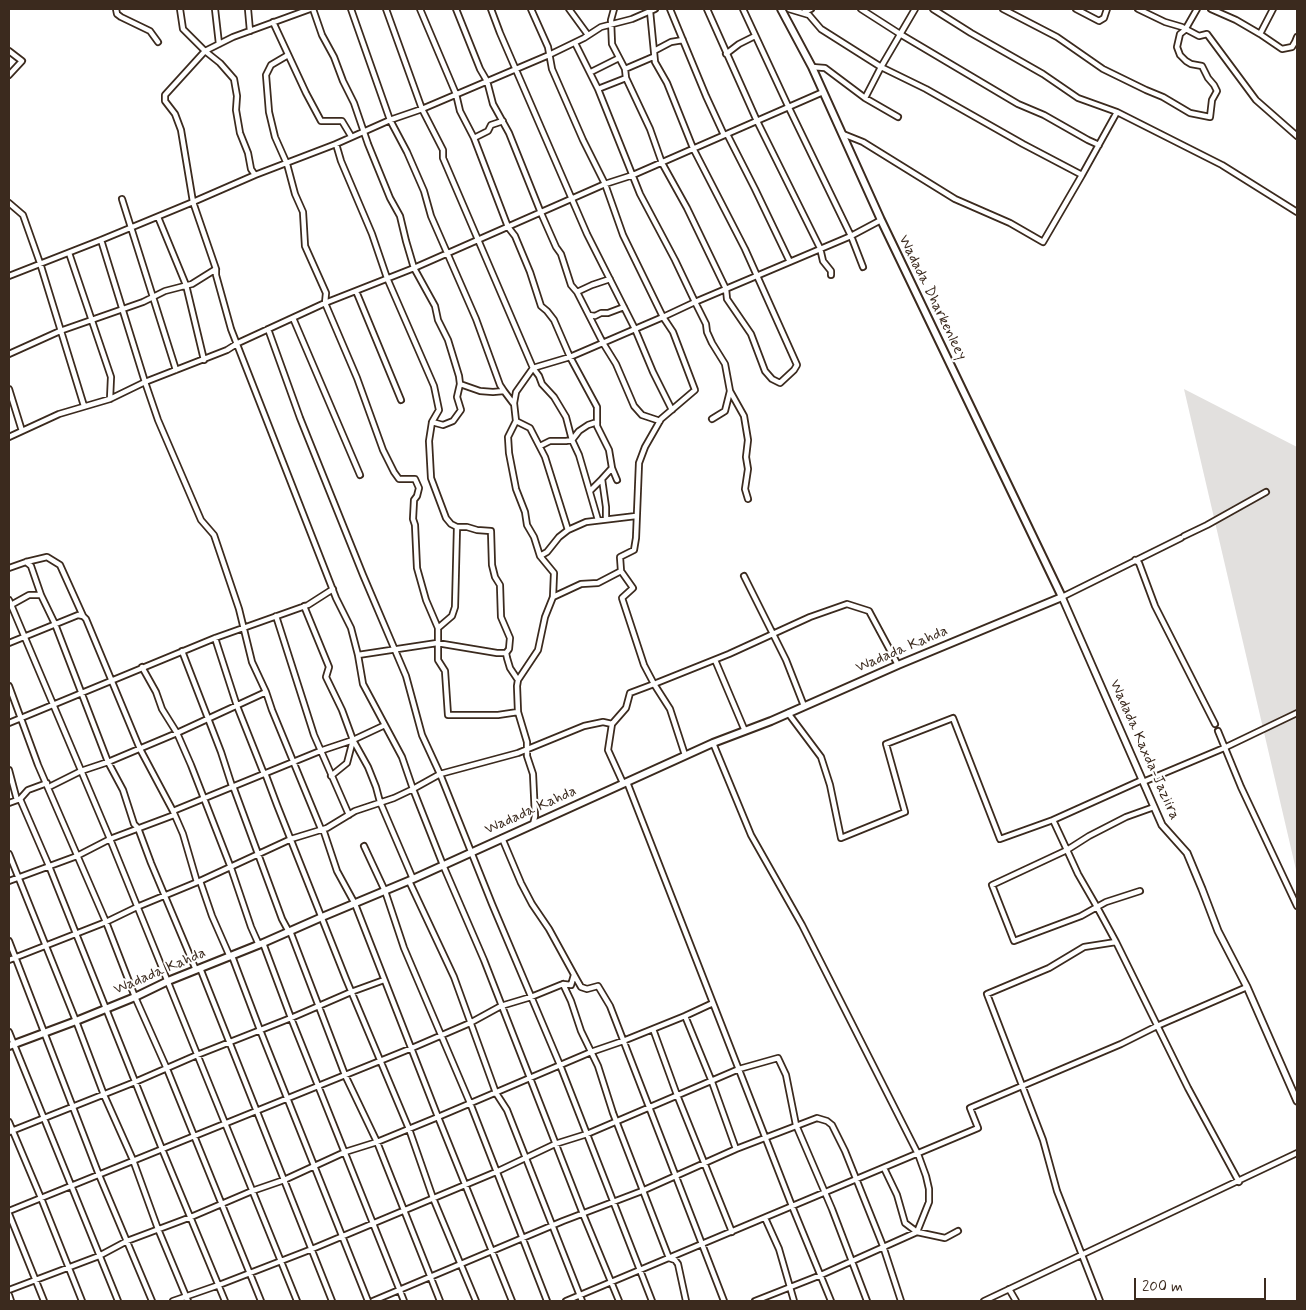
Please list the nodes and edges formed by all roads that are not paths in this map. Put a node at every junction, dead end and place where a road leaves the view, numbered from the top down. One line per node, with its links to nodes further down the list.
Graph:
1 (116, 9): 43 (street)
2 (180, 9): 47 (street)
3 (215, 9): 45 (street)
4 (248, 9): 36 (street)
5 (310, 9): 33 (street)
6 (314, 9): 72 (street)
7 (351, 9): 69 (street)
8 (386, 9): 66 (street)
9 (420, 9): 63 (street)
10 (456, 9): 60 (street)
11 (492, 9): 55 (street)
12 (532, 9): 51 (street)
13 (569, 9): 39 (street)
14 (614, 9): 34 (street)
15 (670, 9): 41 (street)
16 (707, 9): 49 (street)
17 (743, 9): 40 (street)
18 (781, 9): 53 (main road, Wadada Dharkenleey)
19 (790, 9): 32 (street)
20 (811, 9): 32 (street)
21 (861, 9): 37 (street)
22 (915, 9): 37 (street)
23 (933, 9): 67 (street)
24 (1003, 9): 35 (street)
25 (1076, 9): 26 (street)
26 (1107, 9)
27 (1138, 9): 35 (street)
28 (1197, 9): 35 (street)
29 (1211, 9): 38 (street)
30 (1273, 9): 38 (street)
31 (652, 10): 34 (street); 48 (street)
32 (804, 12): 54 (street)
33 (273, 22): 36 (street); 50 (street)
34 (611, 24): 39 (street); 52 (street)
35 (1185, 30): 76 (street)
36 (250, 31): 45 (street)
37 (900, 34): 54 (street); 79 (street)
38 (1260, 34): 42 (street)
39 (588, 35): 44 (street)
40 (755, 36): 49 (street); 65 (street)
41 (683, 40): 48 (street); 74 (street)
42 (1296, 41)
43 (158, 42)
44 (575, 43): 51 (street); 57 (street)
45 (219, 44): 47 (street)
46 (9, 51): 58 (street)
47 (205, 52): 85 (street); 89 (street)
48 (654, 54): 56 (street); 80 (street)
49 (726, 54): 71 (street)
50 (288, 55): 75 (street); 82 (street)
51 (549, 56): 55 (street); 86 (street)
52 (619, 58): 56 (street); 57 (street)
53 (812, 67): 62 (main road, Wadada Dharkenleey); 64 (street)
54 (881, 67): 64 (street); 84 (street)
55 (516, 69): 60 (street); 88 (street)
56 (625, 69): 59 (street)
57 (591, 72): 61 (street)
58 (9, 75)
59 (626, 78): 61 (street); 81 (street)
60 (487, 81): 63 (street); 70 (street)
61 (598, 89): 83 (street)
62 (823, 92): 65 (street); 73 (main road, Wadada Dharkenleey)
63 (456, 94): 66 (street); 77 (street)
64 (865, 98): 68 (street)
65 (789, 108): 71 (street); 97 (street)
66 (422, 109): 69 (street); 98 (street)
67 (1117, 112): 79 (street); 91 (street)
68 (898, 117)
69 (390, 120): 72 (street); 102 (street)
70 (503, 121): 77 (street); 92 (street)
71 (757, 121): 74 (street); 100 (street)
72 (364, 132): 75 (street); 106 (street)
73 (843, 134): 84 (street); 94 (main road, Wadada Dharkenleey)
74 (725, 135): 80 (street); 103 (street)
75 (351, 136): 78 (street)
76 (1297, 136)
77 (474, 138): 95 (street)
78 (336, 144): 82 (street); 111 (street)
79 (1099, 145): 84 (street)
80 (693, 148): 81 (street); 110 (street)
81 (662, 162): 83 (street); 114 (street)
82 (287, 164): 85 (street); 119 (street)
83 (633, 175): 86 (street); 118 (street)
84 (1082, 175)
85 (255, 176): 89 (street)
86 (605, 184): 88 (street); 123 (street)
87 (122, 199): 96 (street)
88 (573, 199): 92 (street); 112 (street)
89 (193, 202): 93 (street); 107 (street)
90 (9, 203): 104 (street)
91 (1297, 212)
92 (541, 213): 95 (street); 116 (street)
93 (158, 217): 96 (street); 113 (street)
94 (881, 220): 97 (street); 175 (main road, Wadada Dharkenleey)
95 (508, 227): 98 (street); 132 (street)
96 (133, 228): 99 (street); 117 (street)
97 (851, 236): 100 (street); 105 (street)
98 (479, 239): 102 (street); 134 (street)
99 (101, 240): 101 (street); 121 (street)
100 (820, 248): 103 (street); 108 (street)
101 (69, 252): 104 (street); 125 (street)
102 (447, 253): 106 (street); 139 (street)
103 (789, 260): 110 (street)
104 (40, 263): 109 (street); 128 (street)
105 (863, 267)
106 (414, 268): 111 (street); 137 (street)
107 (216, 269): 113 (street); 129 (street)
108 (831, 275)
109 (9, 276)
110 (758, 276): 114 (street); 114 (street)
111 (387, 278): 115 (street); 149 (street)
112 (610, 280): 116 (street); 120 (street)
113 (186, 285): 117 (street); 133 (street)
114 (726, 289): 118 (street)
115 (356, 291): 119 (street); 142 (street)
116 (577, 292): 122 (street)
117 (153, 297): 121 (street); 135 (street)
118 (695, 302): 123 (street); 140 (street)
119 (325, 303): 124 (street); 183 (street)
120 (624, 307): 122 (street); 127 (street)
121 (122, 309): 125 (street); 136 (street)
122 (589, 315): 130 (street)
123 (663, 317): 127 (street); 145 (street)
124 (292, 318): 126 (street); 156 (street)
125 (91, 320): 128 (street); 141 (street)
126 (268, 329): 129 (street); 189 (street)
127 (635, 329): 130 (street); 145 (street)
128 (60, 331): 131 (street); 144 (street)
129 (238, 343): 133 (street); 173 (street)
130 (603, 343): 132 (street); 148 (street)
131 (9, 354)
132 (570, 357): 134 (street); 150 (street)
133 (204, 360): 135 (street)
134 (533, 368): 143 (street); 153 (street)
135 (176, 370): 136 (street)
136 (144, 382): 141 (street); 182 (street)
137 (460, 384): 139 (street); 149 (street)
138 (9, 389): 151 (street)
139 (504, 391): 143 (street)
140 (730, 392): 146 (street); 161 (street)
141 (110, 399): 144 (street)
142 (401, 400)
143 (514, 403): 147 (street)
144 (84, 406): 151 (street)
145 (672, 410): 148 (street)
146 (712, 419)
147 (516, 421): 154 (street); 167 (street)
148 (660, 421): 162 (street)
149 (432, 422): 165 (street)
150 (597, 422): 153 (street); 155 (street)
151 (22, 431): 152 (street)
152 (9, 437)
153 (572, 440): 154 (street); 159 (street)
154 (540, 446): 166 (street)
155 (612, 468): 157 (street); 158 (street)
156 (360, 475)
157 (602, 479): 159 (street); 163 (street)
158 (618, 480)
159 (590, 491): 164 (street)
160 (1266, 492): 168 (street)
161 (748, 499)
162 (636, 516): 163 (street); 171 (street)
163 (606, 519): 164 (street)
164 (598, 520): 166 (street)
165 (457, 527): 183 (street); 191 (street)
166 (568, 530): 167 (street)
167 (540, 556): 176 (street)
168 (1135, 560): 175 (street); 212 (street)
169 (26, 562): 170 (street); 174 (street); 179 (street)
170 (9, 568)
171 (621, 571): 176 (street); 198 (street)
172 (744, 576): 184 (street)
173 (333, 590): 178 (street); 192 (street)
174 (41, 595): 177 (street); 181 (street)
175 (1062, 596): 194 (main road, Wadada Kahda); 231 (street, Wadada Kaxda-Jaziira)
176 (553, 597): 196 (street)
177 (10, 602): 185 (street)
178 (304, 606): 180 (street); 217 (street)
179 (83, 616): 181 (street); 197 (street)
180 (276, 616): 182 (street); 222 (street)
181 (55, 624): 185 (street); 201 (street)
182 (243, 628): 186 (street); 200 (street)
183 (438, 628): 187 (street)
184 (774, 634): 193 (street); 194 (street); 204 (street)
185 (24, 637): 188 (street); 202 (street)
186 (215, 638): 190 (street); 203 (street)
187 (437, 643): 189 (street); 191 (street); 205 (street)
188 (9, 644)
189 (394, 650): 192 (street); 229 (street)
190 (182, 651): 195 (street); 209 (street)
191 (506, 652): 196 (street)
192 (358, 655): 213 (street)
193 (715, 660): 198 (street); 214 (street)
194 (898, 665): 204 (main road, Wadada Kahda)
195 (142, 667): 197 (street); 216 (street)
196 (518, 680): 205 (street)
197 (112, 681): 201 (street); 220 (street)
198 (654, 684): 211 (street); 223 (street)
199 (9, 686): 208 (street)
200 (266, 692): 203 (street); 225 (street)
201 (81, 694): 202 (street); 224 (street)
202 (52, 705): 208 (street); 227 (street)
203 (237, 706): 209 (street); 228 (street)
204 (804, 706): 206 (main road, Wadada Kahda)
205 (518, 712): 221 (street)
206 (788, 713): 214 (main road, Wadada Kahda); 243 (street)
207 (1297, 713): 219 (street)
208 (22, 718): 210 (street); 233 (street)
209 (208, 720): 216 (street); 234 (street)
210 (9, 723)
211 (612, 724): 221 (street); 232 (street)
212 (1215, 724)
213 (385, 725): 217 (street); 235 (street)
214 (745, 731): 218 (main road, Wadada Kahda)
215 (1218, 731): 219 (street)
216 (177, 734): 220 (street); 236 (street)
217 (353, 740): 222 (street); 230 (street); 238 (street)
218 (713, 743): 223 (main road, Wadada Kahda); 346 (street)
219 (1224, 748): 231 (street); 267 (street)
220 (140, 749): 224 (street); 241 (street)
221 (527, 749): 229 (street); 244 (street)
222 (320, 750): 225 (street); 230 (street)
223 (685, 756): 232 (main road, Wadada Kahda)
224 (108, 762): 227 (street); 245 (street)
225 (293, 762): 228 (street); 246 (street)
226 (9, 770): 237 (street)
227 (81, 771): 233 (street); 248 (street)
228 (265, 773): 234 (street); 249 (street)
229 (440, 774): 235 (street); 252 (street)
230 (331, 776): 242 (street)
231 (1143, 781): 240 (street, Wadada Kaxda-Jaziira); 243 (street)
232 (625, 782): 244 (main road, Wadada Kahda); 290 (street)
233 (48, 785): 237 (street); 255 (street)
234 (232, 786): 236 (street); 254 (street)
235 (413, 789): 238 (street); 256 (street)
236 (204, 798): 241 (street); 258 (street)
237 (19, 800): 239 (street); 257 (street)
238 (380, 802): 242 (street); 260 (street)
239 (9, 804)
240 (1154, 806): 251 (street); 286 (street, Wadada Kaxda-Jaziira)
241 (174, 813): 245 (street); 262 (street)
242 (349, 815): 246 (street)
243 (1053, 820): 251 (street)
244 (533, 825): 247 (main road, Wadada Kahda)
245 (138, 828): 248 (street); 265 (street)
246 (322, 829): 249 (street); 266 (street)
247 (502, 838): 252 (main road, Wadada Kahda); 282 (street)
248 (110, 839): 255 (street); 268 (street)
249 (291, 839): 254 (street); 270 (street)
250 (364, 846): 263 (street)
251 (1067, 850): 269 (street); 269 (street)
252 (473, 852): 256 (main road, Wadada Kahda); 289 (street)
253 (9, 854): 259 (street)
254 (259, 855): 258 (street); 272 (street)
255 (77, 856): 257 (street); 271 (street)
256 (443, 865): 260 (main road, Wadada Kahda); 292 (street)
257 (49, 866): 259 (street); 273 (street)
258 (230, 868): 262 (street); 276 (street)
259 (18, 877): 261 (street); 277 (street)
260 (411, 880): 263 (main road, Wadada Kahda); 297 (street)
261 (9, 881)
262 (199, 882): 265 (street); 278 (street)
263 (385, 891): 266 (main road, Wadada Kahda); 303 (street)
264 (1140, 891): 269 (street)
265 (165, 896): 268 (street); 281 (street)
266 (355, 904): 270 (main road, Wadada Kahda); 283 (street)
267 (1297, 906)
268 (137, 907): 271 (street); 284 (street)
269 (1097, 907): 275 (street)
270 (322, 917): 272 (main road, Wadada Kahda); 287 (street)
271 (106, 922): 273 (street); 288 (street)
272 (289, 932): 276 (main road, Wadada Kahda); 291 (street)
273 (76, 934): 277 (street); 293 (street)
274 (9, 941): 279 (street)
275 (1116, 942): 298 (street); 319 (street)
276 (261, 944): 278 (main road, Wadada Kahda); 295 (street)
277 (46, 946): 279 (street); 296 (street)
278 (231, 956): 281 (main road, Wadada Kahda); 300 (street)
279 (15, 958): 280 (street); 302 (street)
280 (9, 960)
281 (198, 969): 284 (main road, Wadada Kahda); 305 (street)
282 (574, 975): 285 (street); 304 (street)
283 (384, 980): 287 (street); 307 (street)
284 (168, 981): 288 (main road, Wadada Kahda); 309 (street)
285 (563, 984): 289 (street); 308 (street)
286 (1247, 987): 298 (street); 324 (street, Wadada Kaxda-Jaziira)
287 (351, 992): 291 (street); 310 (street)
288 (135, 997): 293 (main road, Wadada Kahda); 312 (street)
289 (531, 997): 292 (street); 311 (street)
290 (713, 1002): 294 (street); 313 (street)
291 (318, 1006): 295 (street); 314 (street)
292 (501, 1006): 297 (street); 315 (street)
293 (106, 1008): 296 (main road, Wadada Kahda); 316 (street)
294 (685, 1016): 299 (street); 317 (street)
295 (290, 1018): 300 (street); 318 (street)
296 (76, 1021): 302 (main road, Wadada Kahda); 321 (street)
297 (470, 1023): 303 (street); 320 (street)
298 (1157, 1026): 319 (street); 357 (street)
299 (653, 1029): 304 (street); 322 (street)
300 (260, 1030): 305 (street); 323 (street)
301 (9, 1032): 306 (street)
302 (45, 1033): 306 (main road, Wadada Kahda); 326 (street)
303 (442, 1034): 307 (street); 325 (street)
304 (623, 1041): 308 (street); 327 (street)
305 (230, 1042): 309 (street); 328 (street)
306 (11, 1045): 330 (street)
307 (412, 1048): 310 (street); 329 (street)
308 (591, 1052): 311 (street); 331 (street)
309 (197, 1055): 312 (street); 333 (street)
310 (380, 1060): 314 (street); 335 (street)
311 (560, 1065): 315 (street); 337 (street)
312 (167, 1069): 316 (street); 338 (street)
313 (739, 1069): 317 (street); 334 (street); 339 (street)
314 (345, 1075): 318 (street); 340 (street)
315 (530, 1077): 320 (street); 341 (street)
316 (135, 1082): 321 (street); 342 (street)
317 (712, 1082): 322 (street); 343 (street)
318 (318, 1086): 323 (street); 344 (street)
319 (1021, 1086): 346 (street); 386 (street)
320 (496, 1093): 325 (street); 347 (street)
321 (104, 1095): 326 (street); 348 (street)
322 (677, 1095): 327 (street); 349 (street)
323 (287, 1098): 328 (street); 350 (street)
324 (1297, 1101)
325 (470, 1103): 329 (street); 352 (street)
326 (73, 1107): 330 (street); 353 (street)
327 (648, 1107): 331 (street); 354 (street)
328 (257, 1110): 333 (street); 355 (street)
329 (438, 1117): 335 (street); 358 (street)
330 (44, 1118): 336 (street); 359 (street)
331 (617, 1121): 337 (street); 361 (street)
332 (9, 1122): 336 (street)
333 (224, 1124): 338 (street); 360 (street)
334 (796, 1124): 339 (street); 356 (street); 362 (street)
335 (409, 1129): 340 (street); 364 (street)
336 (11, 1131): 363 (street)
337 (587, 1134): 341 (street); 365 (street)
338 (193, 1136): 342 (street); 366 (street)
339 (765, 1137): 343 (street); 367 (street)
340 (377, 1142): 344 (street); 368 (street)
341 (555, 1144): 347 (street); 370 (street)
342 (162, 1149): 348 (street); 371 (street)
343 (736, 1149): 349 (street)
344 (345, 1152): 350 (street); 373 (street)
345 (1297, 1153): 357 (street)
346 (918, 1154): 351 (street); 377 (street)
347 (526, 1156): 352 (street); 374 (street)
348 (133, 1160): 353 (street); 375 (street)
349 (705, 1163): 354 (street); 376 (street)
350 (314, 1167): 355 (street); 379 (street)
351 (884, 1168): 356 (street); 377 (street)
352 (496, 1172): 358 (street); 380 (street)
353 (100, 1175): 359 (street); 381 (street)
354 (675, 1176): 361 (street); 382 (street)
355 (284, 1180): 360 (street); 384 (street)
356 (856, 1180): 362 (street); 383 (street)
357 (1239, 1182): 386 (street)
358 (465, 1185): 364 (street); 385 (street)
359 (71, 1186): 363 (street); 387 (street)
360 (252, 1191): 366 (street); 389 (street)
361 (642, 1192): 365 (street); 388 (street)
362 (825, 1193): 367 (street); 390 (street)
363 (41, 1198): 369 (street); 392 (street)
364 (433, 1198): 368 (street); 391 (street)
365 (613, 1201): 370 (street); 393 (street)
366 (222, 1205): 371 (street); 394 (street)
367 (792, 1206): 372 (street); 395 (street)
368 (403, 1210): 373 (street); 396 (street)
369 (9, 1212): 397 (street)
370 (583, 1214): 374 (street); 398 (street)
371 (190, 1217): 375 (street); 399 (street)
372 (765, 1218): 376 (street); 400 (street)
373 (372, 1223): 379 (street); 403 (street)
374 (552, 1226): 380 (street); 405 (street)
375 (158, 1229): 381 (street); 406 (street)
376 (732, 1232): 382 (street)
377 (917, 1232): 378 (street); 383 (street)
378 (958, 1232)
379 (342, 1236): 384 (street); 417 (street)
380 (522, 1238): 385 (street); 423 (street)
381 (127, 1241): 387 (street); 411 (street)
382 (702, 1244): 388 (street); 429 (street)
383 (883, 1246): 390 (street); 434 (street)
384 (312, 1249): 389 (street); 416 (street)
385 (492, 1251): 391 (street); 422 (street)
386 (1082, 1255): 401 (street); 437 (street)
387 (99, 1256): 392 (street); 410 (street)
388 (669, 1258): 393 (street); 428 (street)
389 (280, 1262): 394 (street); 415 (street)
390 (852, 1262): 395 (street); 433 (street)
391 (462, 1265): 396 (street); 421 (street)
392 (68, 1267): 397 (street); 409 (street)
393 (640, 1270): 398 (street); 427 (street)
394 (250, 1273): 399 (street); 414 (street)
395 (821, 1275): 400 (street); 432 (street)
396 (430, 1276): 403 (street); 420 (street)
397 (35, 1279): 402 (street); 408 (street)
398 (611, 1282): 405 (street); 426 (street)
399 (219, 1285): 406 (street); 413 (street)
400 (789, 1287): 430 (street); 431 (street)
401 (1010, 1289): 435 (street); 436 (street)
402 (9, 1290)
403 (400, 1291): 418 (street); 419 (street)
404 (9, 1295): 407 (street)
405 (580, 1296): 424 (street); 425 (street)
406 (187, 1299): 412 (street)
407 (11, 1301)
408 (44, 1301)
409 (82, 1301)
410 (118, 1301)
411 (152, 1301)
412 (173, 1301)
413 (225, 1301)
414 (260, 1301)
415 (297, 1301)
416 (332, 1301)
417 (368, 1301)
418 (373, 1301)
419 (404, 1301)
420 (440, 1301)
421 (476, 1301)
422 (512, 1301)
423 (547, 1301)
424 (566, 1301)
425 (582, 1301)
426 (619, 1301)
427 (652, 1301)
428 (686, 1301)
429 (724, 1301)
430 (755, 1301)
431 (794, 1301)
432 (831, 1301)
433 (867, 1301)
434 (902, 1301)
435 (984, 1301)
436 (1016, 1301)
437 (1100, 1301)

